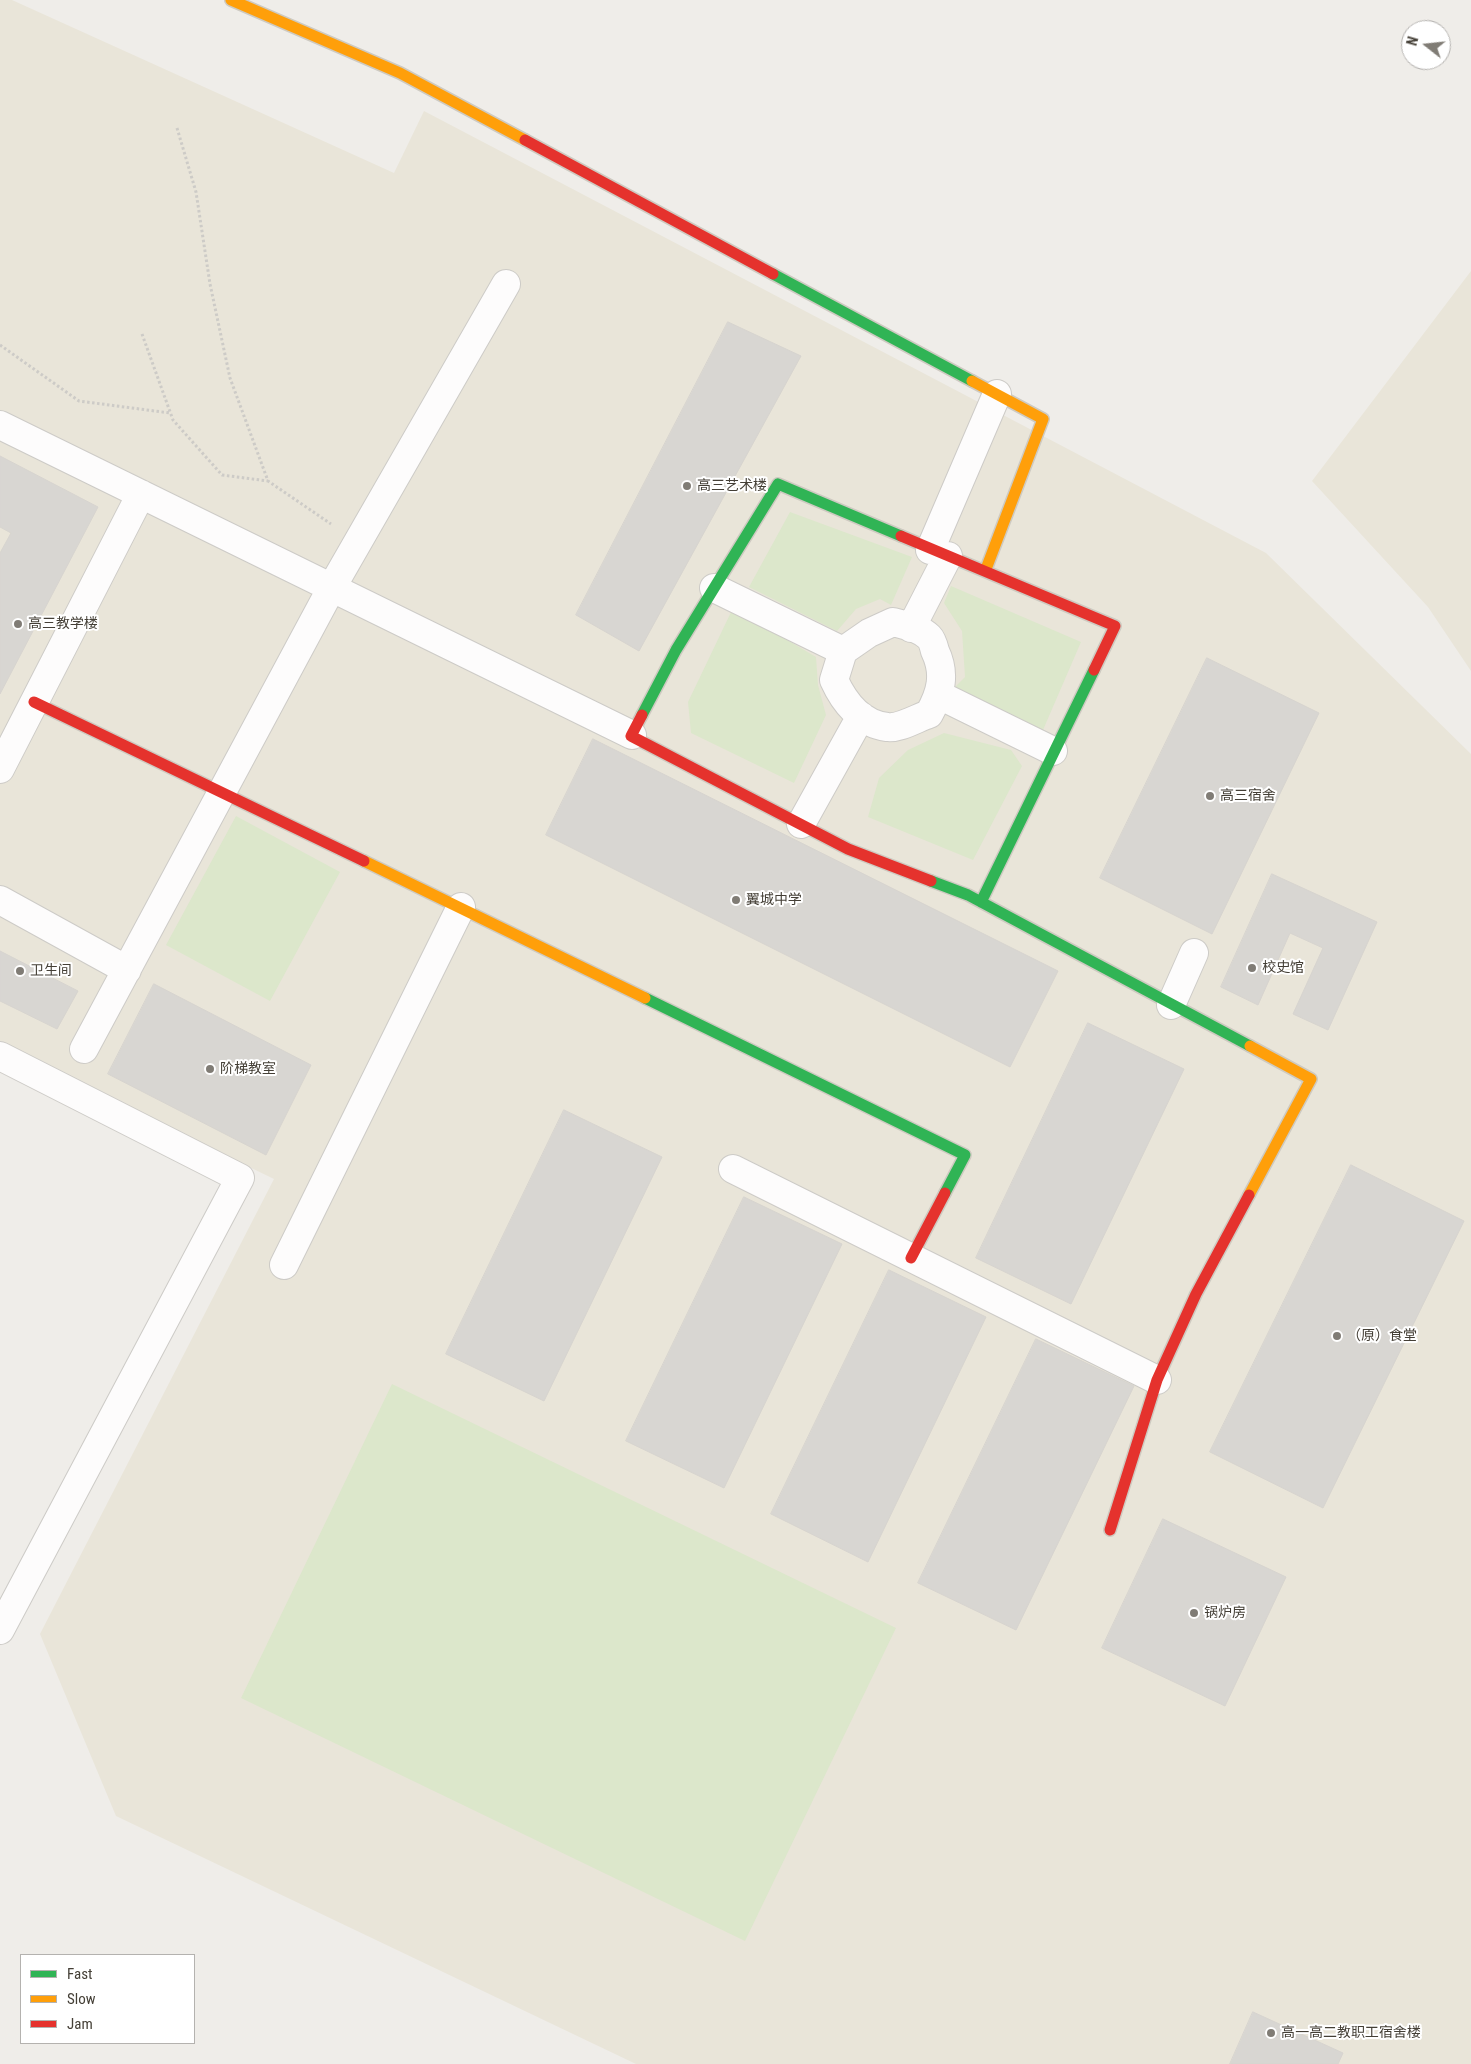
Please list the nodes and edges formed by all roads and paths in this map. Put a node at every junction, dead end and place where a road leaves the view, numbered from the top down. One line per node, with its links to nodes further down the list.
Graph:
1 (231, 0): 6 (street)
2 (177, 128): 9 (path)
3 (506, 284): 11 (street)
4 (142, 334): 7 (path)
5 (0, 345): 7 (path)
6 (997, 394): 12 (street); 13 (street)
7 (170, 413): 9 (path)
8 (0, 425): 10 (street)
9 (268, 481): 11 (path)
10 (141, 494): 14 (street); 19 (street)
11 (358, 542): 14 (street)
12 (939, 553): 13 (street); 15 (street); 16 (street)
13 (986, 569): 22 (street)
14 (332, 588): 21 (street); 24 (street)
15 (714, 588): 17 (street); 21 (street)
16 (911, 628): 17 (street); 18 (street)
17 (843, 651): 20 (street)
18 (939, 695): 20 (street); 22 (street)
19 (34, 702): 23 (street); 24 (street)
20 (861, 716): 25 (street)
21 (632, 735): 25 (street)
22 (1053, 751): 27 (street)
23 (0, 769)
24 (223, 793): 28 (street); 30 (street)
25 (801, 824): 27 (street)
26 (0, 900): 30 (street)
27 (980, 902): 31 (street)
28 (461, 907): 35 (street); 36 (street)
29 (1194, 953): 31 (street)
30 (127, 970): 32 (street)
31 (1171, 1006): 37 (street)
32 (84, 1049)
33 (0, 1056): 39 (street)
34 (734, 1169): 35 (street)
35 (911, 1258): 37 (street)
36 (284, 1265)
37 (1157, 1380): 38 (street)
38 (1110, 1530)
39 (0, 1630)

